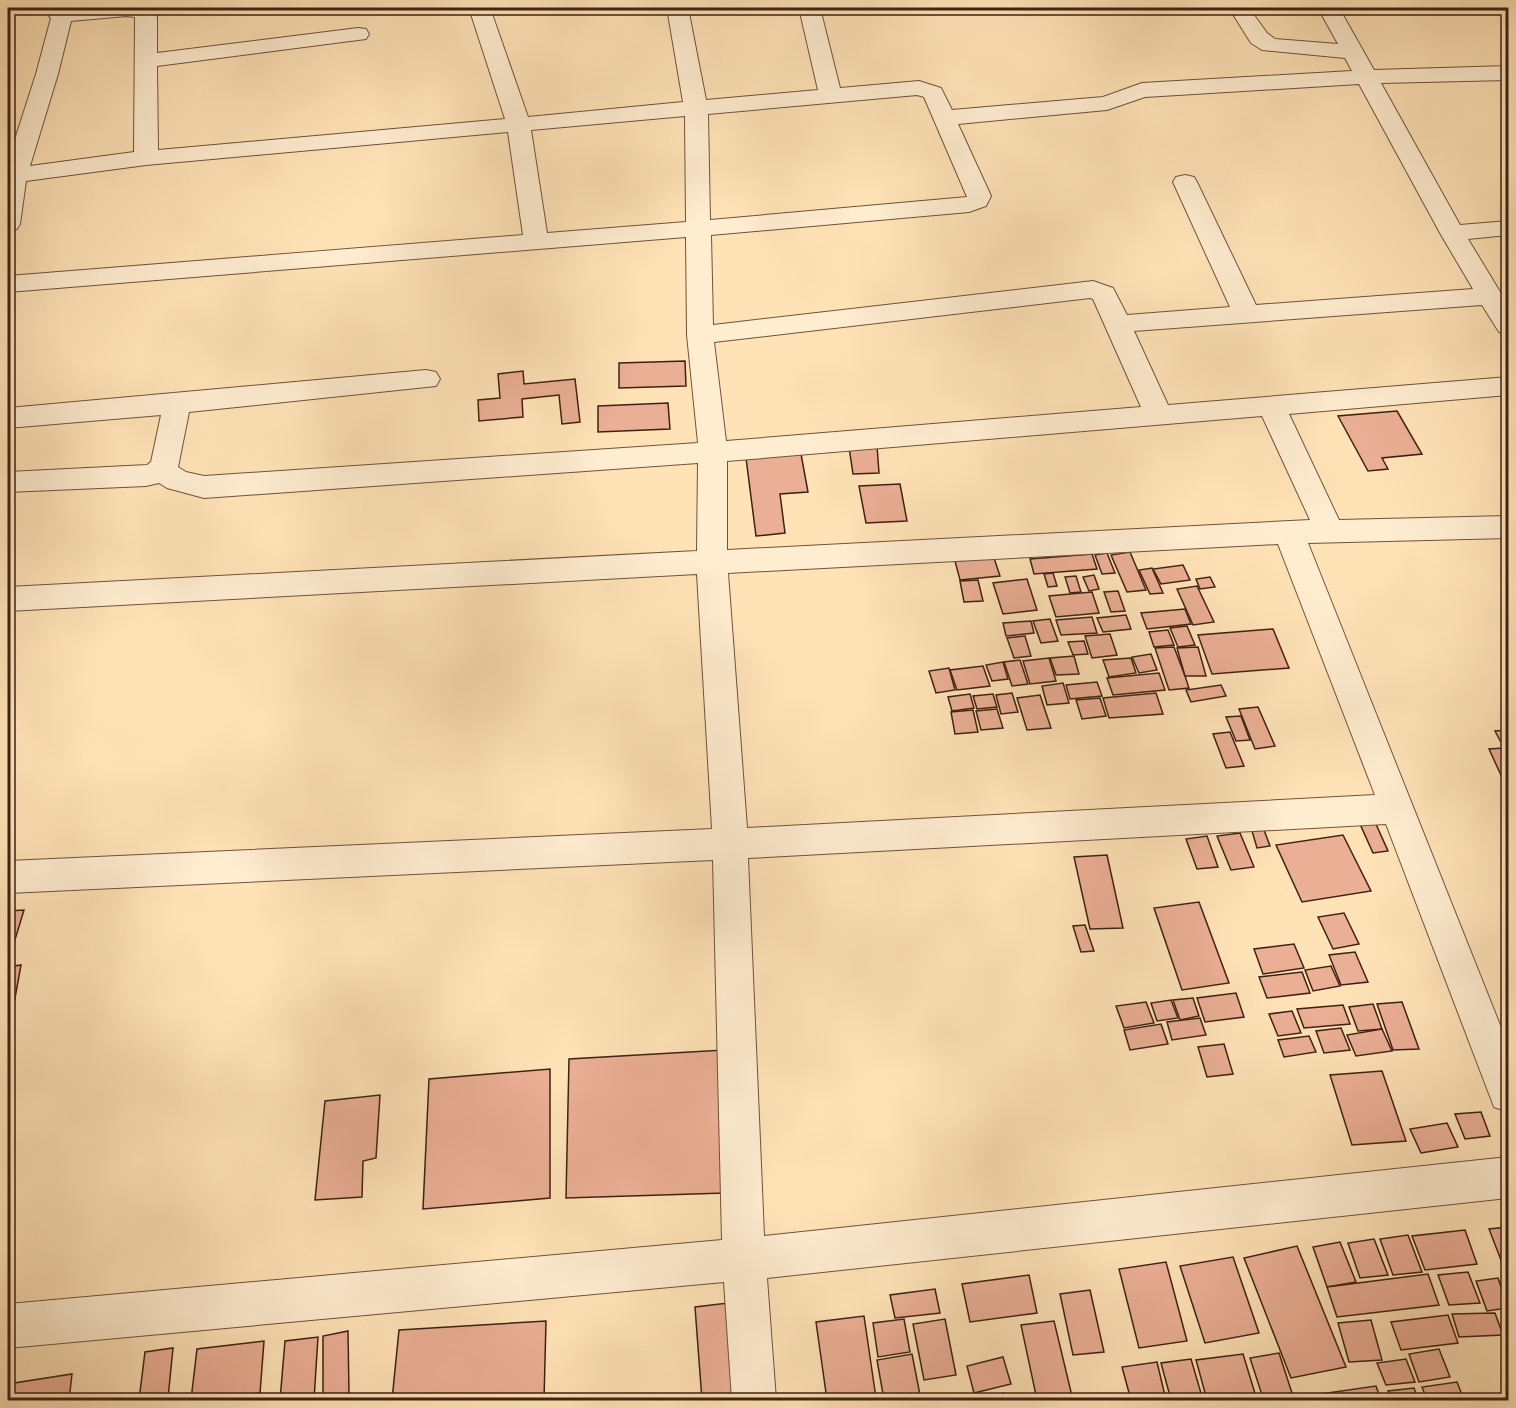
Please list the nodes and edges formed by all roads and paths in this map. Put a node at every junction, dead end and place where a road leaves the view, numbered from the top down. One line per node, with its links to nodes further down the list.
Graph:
1 (479, 8): 15 (street)
2 (677, 8): 13 (street)
3 (809, 8): 12 (street)
4 (1239, 8): 8 (street)
5 (1329, 8): 8 (street)
6 (62, 12): 9 (street); 17 (street)
7 (358, 34): 9 (street)
8 (1354, 52): 11 (street)
9 (145, 61): 16 (street)
10 (1509, 73): 11 (street)
11 (1369, 77): 14 (street); 22 (street)
12 (831, 96): 13 (street); 14 (street)
13 (696, 110): 15 (street); 20 (street)
14 (945, 118): 20 (street)
15 (519, 125): 16 (street); 23 (street)
16 (146, 158): 17 (street)
17 (15, 175): 19 (street)
18 (1185, 182): 26 (street)
19 (8, 224)
20 (699, 228): 23 (street); 29 (street)
21 (1509, 228): 22 (street)
22 (1452, 233): 25 (street)
23 (536, 242): 24 (street)
24 (8, 284)
25 (1491, 297): 26 (street); 28 (street)
26 (1247, 315): 27 (street)
27 (1119, 324): 29 (street); 34 (street)
28 (1509, 326)
29 (700, 334): 36 (street)
30 (426, 379): 32 (street)
31 (1509, 386): 33 (street)
32 (177, 404): 35 (street); 37 (street)
33 (1272, 407): 34 (street); 40 (street)
34 (1159, 416): 36 (street)
35 (8, 418)
36 (713, 452): 37 (street); 42 (street)
37 (162, 470): 38 (street)
38 (8, 482)
39 (1509, 527): 40 (street)
40 (1329, 530): 41 (street)
41 (1289, 532): 42 (street); 44 (street)
42 (712, 562): 43 (street); 45 (street)
43 (8, 599)
44 (1397, 809): 45 (street); 47 (street)
45 (730, 844): 46 (street); 49 (street)
46 (8, 877)
47 (1509, 1093)
48 (1509, 1178): 49 (street)
49 (744, 1259): 50 (street); 51 (street)
50 (8, 1326)
51 (754, 1401)

